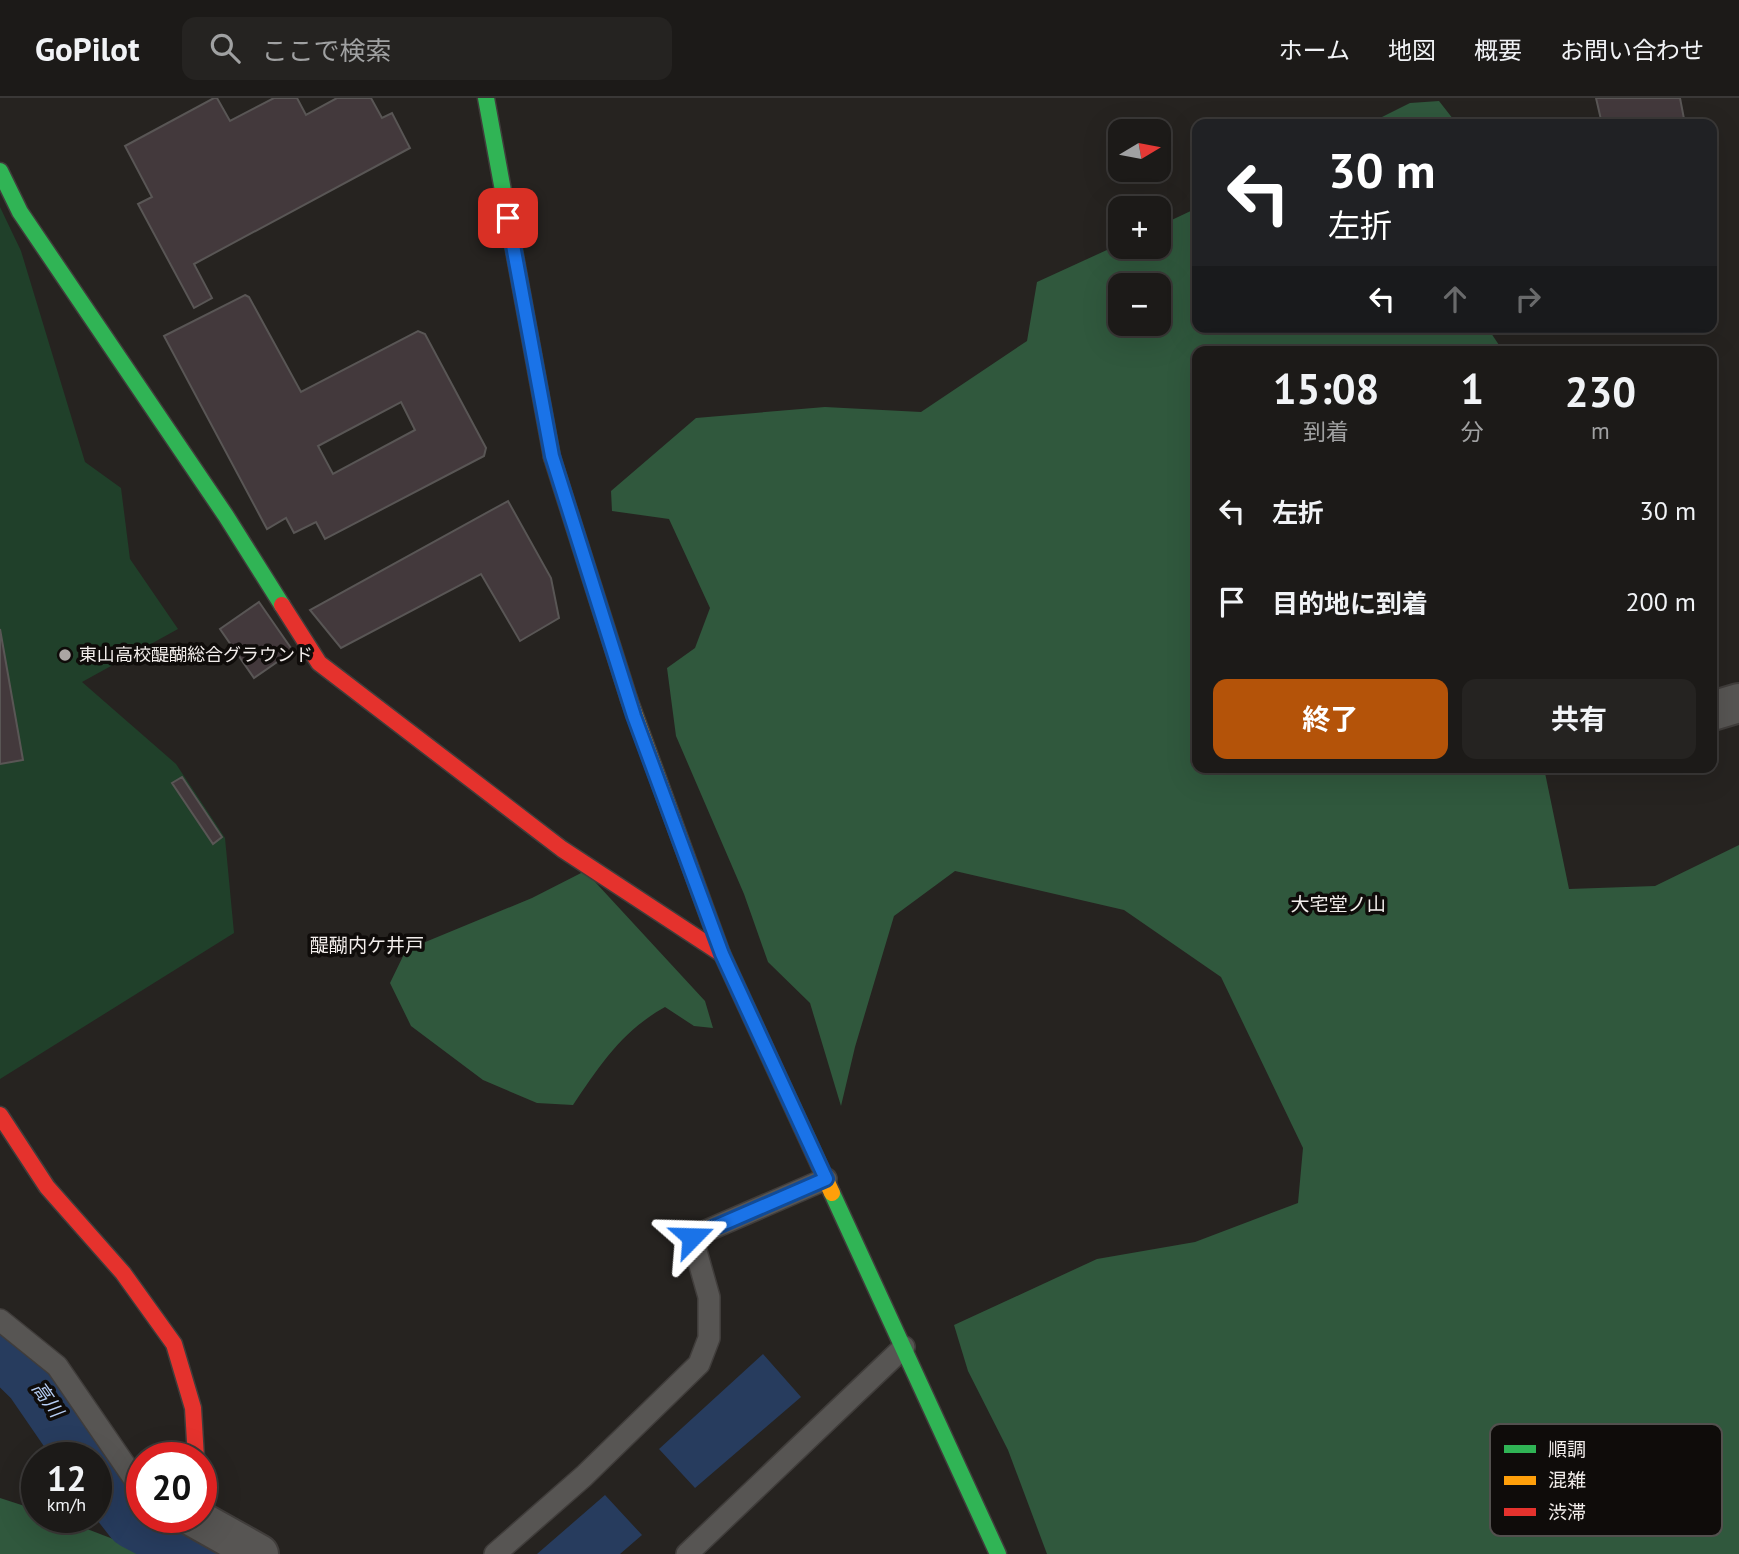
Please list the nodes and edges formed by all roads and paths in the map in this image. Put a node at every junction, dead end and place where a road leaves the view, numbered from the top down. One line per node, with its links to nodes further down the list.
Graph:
1 (486, 98): 5 (street)
2 (0, 171): 5 (street)
3 (1739, 703): 4 (street)
4 (1717, 710)
5 (722, 954): 7 (street)
6 (0, 1115): 10 (street)
7 (826, 1179): 9 (street); 14 (lane)
8 (0, 1320): 11 (lane)
9 (904, 1347): 15 (lane); 16 (street)
10 (195, 1442)
11 (126, 1467)
12 (217, 1530): 13 (street)
13 (259, 1554)
14 (495, 1554)
15 (687, 1554)
16 (998, 1554)

